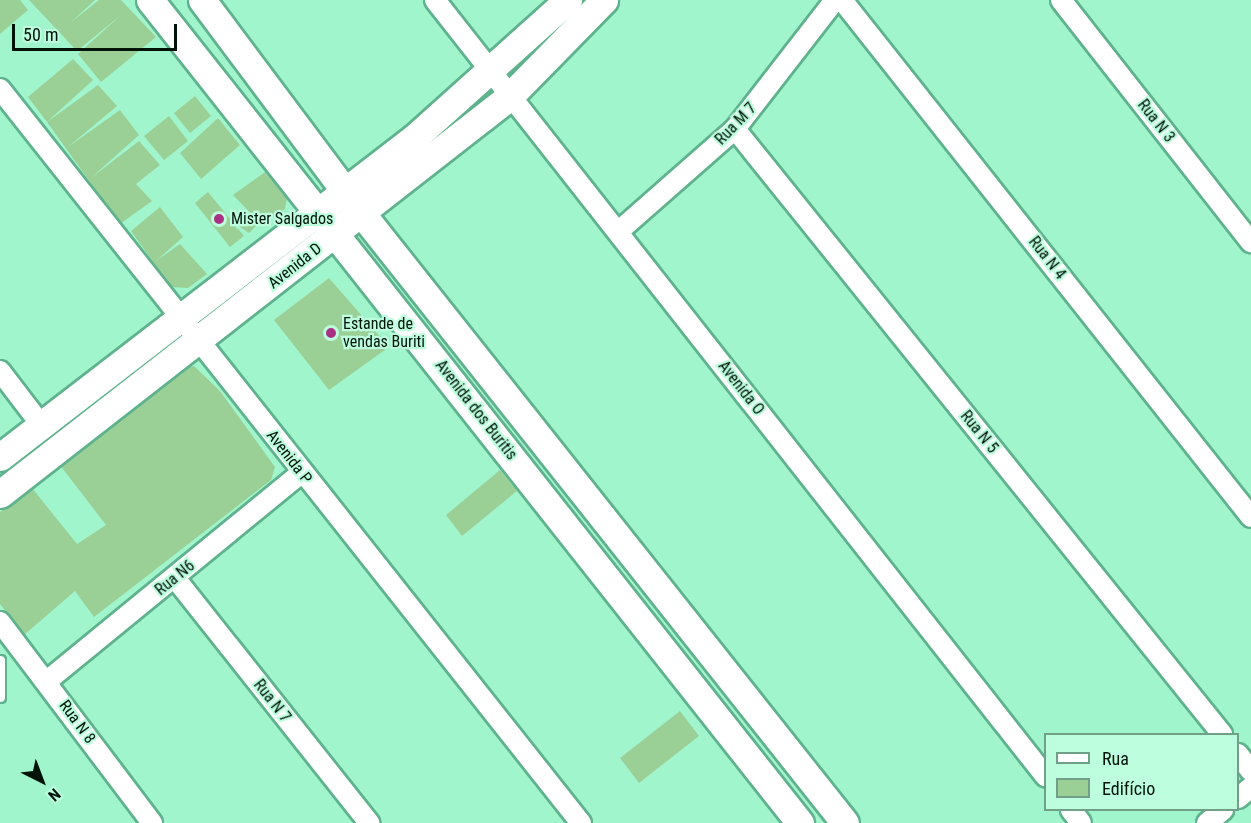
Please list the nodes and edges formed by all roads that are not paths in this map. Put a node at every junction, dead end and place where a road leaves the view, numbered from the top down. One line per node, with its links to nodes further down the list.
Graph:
1 (150, 0): 14 (street, Avenida dos Buritis)
2 (202, 0): 13 (street, Avenida dos Buritis)
3 (435, 0): 9 (street, Avenida O)
4 (568, 0): 9 (street, Avenida D)
5 (604, 0): 11 (street, Avenida D)
6 (836, 0): 12 (street, Rua M 7)
7 (842, 0): 26 (street, Rua N 4)
8 (1061, 0): 18 (street, Rua N 3)
9 (491, 74): 11 (street, Avenida O); 13 (street, Avenida D)
10 (0, 89): 19 (street, Avenida P)
11 (509, 97): 15 (street, Avenida D); 16 (street, Avenida O)
12 (735, 129): 16 (street, Rua M 7); 32 (street, Rua N 5)
13 (346, 188): 14 (street, Avenida D); 15 (street, Avenida dos Buritis)
14 (315, 212): 17 (street, Avenida dos Buritis); 19 (street, Avenida D)
15 (362, 214): 17 (street, Avenida D); 44 (street, Avenida dos Buritis)
16 (619, 231): 35 (street, Avenida O)
17 (336, 233): 20 (street, Avenida D); 43 (street, Avenida dos Buritis)
18 (1251, 243)
19 (179, 315): 20 (street, Avenida P); 22 (street, Avenida D)
20 (199, 340): 24 (street, Avenida P); 25 (street, Avenida D)
21 (0, 371): 22 (street)
22 (42, 426): 23 (street, Avenida D)
23 (0, 456)
24 (301, 473): 27 (street, Rua N6); 42 (street, Avenida P)
25 (0, 494)
26 (1251, 517)
27 (175, 578): 30 (street, Rua N6); 41 (street, Rua N 7)
28 (0, 622): 30 (street, Rua N 8)
29 (0, 660): 31 (lane)
30 (47, 681): 40 (street, Rua N 8)
31 (0, 697)
32 (1220, 733)
33 (1239, 755): 34 (street)
34 (1251, 771)
35 (1044, 774)
36 (1251, 787): 37 (street)
37 (1239, 797)
38 (1072, 811): 45 (street)
39 (1222, 811): 46 (street)
40 (152, 823)
41 (369, 823)
42 (581, 823)
43 (800, 823)
44 (845, 823)
45 (1081, 823)
46 (1207, 823)

